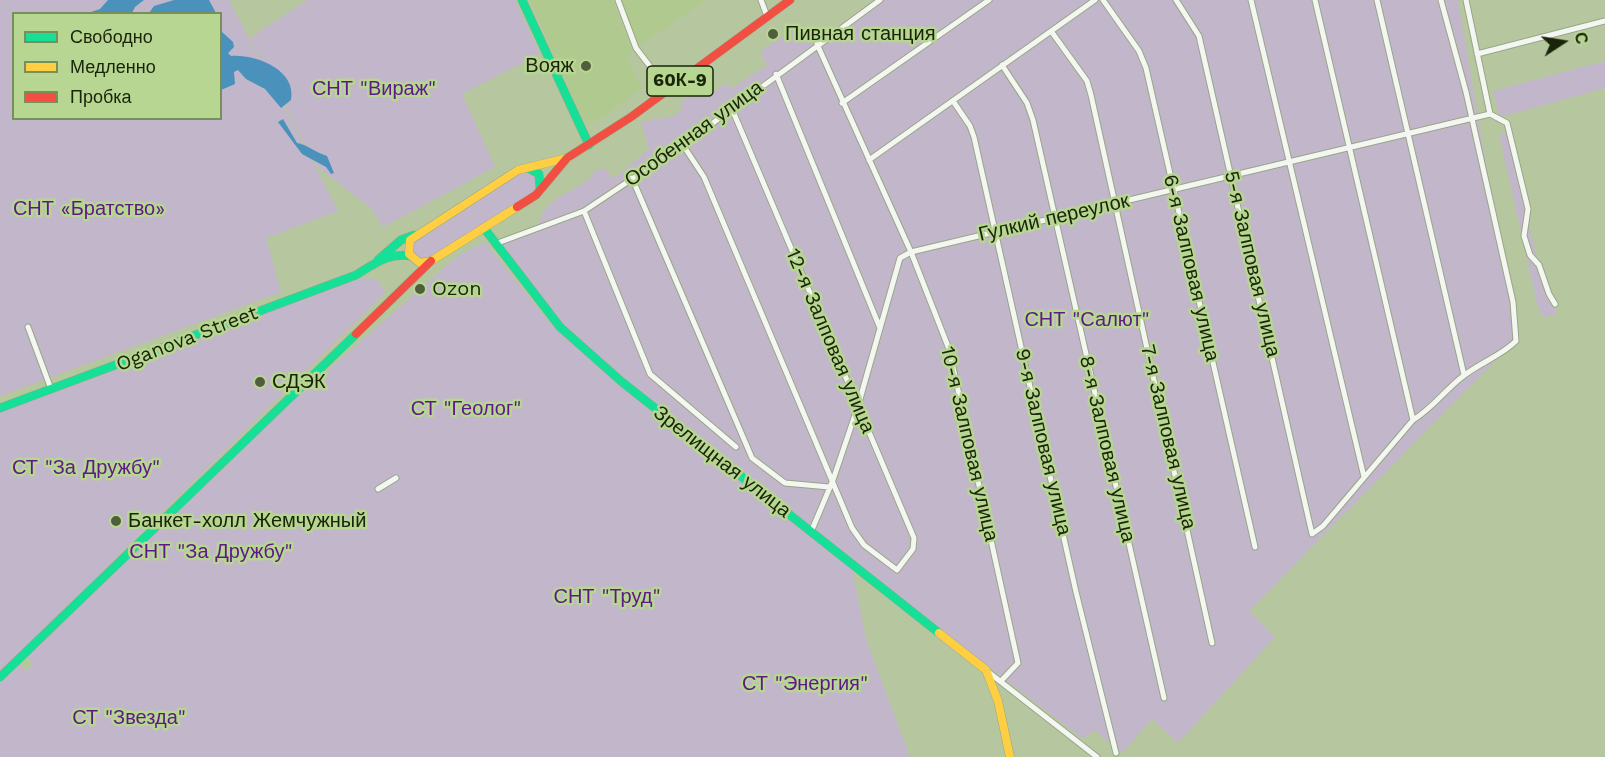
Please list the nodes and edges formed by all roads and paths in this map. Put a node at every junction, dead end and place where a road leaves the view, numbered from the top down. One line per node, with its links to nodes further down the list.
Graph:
1 (522, 0): 29 (main road)
2 (618, 0): 22 (street)
3 (761, 0): 15 (street)
4 (790, 0): 15 (main road, 60К-9)
5 (880, 0): 18 (street, Особенная улица)
6 (989, 0): 24 (street)
7 (1095, 0): 17 (street)
8 (1103, 0): 39 (street, 6-я Залповая улица)
9 (1176, 0): 36 (street, 5-я Залповая улица)
10 (1251, 0): 34 (street)
11 (1315, 0): 31 (street)
12 (1377, 0): 28 (street)
13 (1441, 0): 27 (street)
14 (1466, 0): 19 (street)
15 (767, 16): 22 (main road, 60К-9)
16 (1605, 21): 19 (street)
17 (1051, 31): 20 (street); 40 (street, 7-я Залповая улица)
18 (817, 44): 21 (street, Особенная улица); 24 (street, 10-я Залповая улица)
19 (1477, 54): 26 (street)
20 (1002, 66): 23 (street); 42 (street, 8-я Залповая улица)
21 (776, 74): 25 (street, Особенная улица); 54 (street)
22 (668, 90): 29 (main road, 60К-9)
23 (952, 101): 33 (street); 44 (street, 9-я Залповая улица)
24 (842, 103): 33 (street, 10-я Залповая улица)
25 (732, 109): 30 (street, Особенная улица); 57 (street, 12-я Залповая улица)
26 (1490, 114): 27 (street, Гулкий переулок); 52 (street)
27 (1471, 118): 28 (street, Гулкий переулок); 55 (street)
28 (1407, 133): 31 (street, Гулкий переулок); 55 (street)
29 (589, 145): 32 (main road, 60К-9)
30 (683, 145): 37 (street, Особенная улица); 63 (street)
31 (1349, 147): 34 (street, Гулкий переулок); 59 (street)
32 (567, 158): 35 (main road, Oganova Street); 38 (main road)
33 (869, 160): 47 (street, 10-я Залповая улица)
34 (1290, 162): 36 (street, Гулкий переулок); 61 (street)
35 (528, 168): 38 (main road); 45 (main road, Oganova Street)
36 (1233, 176): 39 (street, Гулкий переулок); 61 (street, 5-я Залповая улица)
37 (632, 178): 41 (street, Особенная улица); 64 (street)
38 (540, 189): 43 (main road)
39 (1173, 190): 40 (street, Гулкий переулок); 67 (street, 6-я Залповая улица)
40 (1115, 203): 42 (street, Гулкий переулок); 68 (street, 7-я Залповая улица)
41 (584, 211): 46 (street, Особенная улица); 60 (street)
42 (1055, 218): 44 (street, Гулкий переулок); 72 (street, 8-я Залповая улица)
43 (484, 228): 46 (main road, Зрелищная улица); 49 (main road)
44 (996, 232): 47 (street, Гулкий переулок); 73 (street, 9-я Залповая улица)
45 (415, 235): 48 (main road); 50 (main road, Oganova Street)
46 (495, 244): 66 (main road, Зрелищная улица)
47 (911, 252): 54 (street); 71 (street, 10-я Залповая улица)
48 (411, 257): 49 (main road, Oganova Street); 50 (main road, Oganova Street); 51 (main road)
49 (431, 261): 51 (main road)
50 (373, 266): 56 (main road, Oganova Street)
51 (409, 280): 70 (main road)
52 (1555, 304)
53 (28, 327): 56 (street)
54 (880, 328): 57 (street)
55 (1464, 375): 59 (street)
56 (51, 389): 58 (main road, Oganova Street)
57 (858, 406): 63 (street); 63 (street, 12-я Залповая улица)
58 (0, 408)
59 (1413, 420): 61 (street)
60 (736, 447)
61 (1364, 477)
62 (396, 478): 65 (street)
63 (833, 480): 64 (street)
64 (829, 487): 66 (street)
65 (378, 489)
66 (811, 532): 69 (main road, Зрелищная улица)
67 (1255, 547)
68 (1212, 643)
69 (986, 670): 71 (street, Зрелищная улица); 74 (main road)
70 (0, 677)
71 (1001, 681): 75 (street, Зрелищная улица)
72 (1164, 698)
73 (1116, 753)
74 (1010, 757)
75 (1097, 757)

